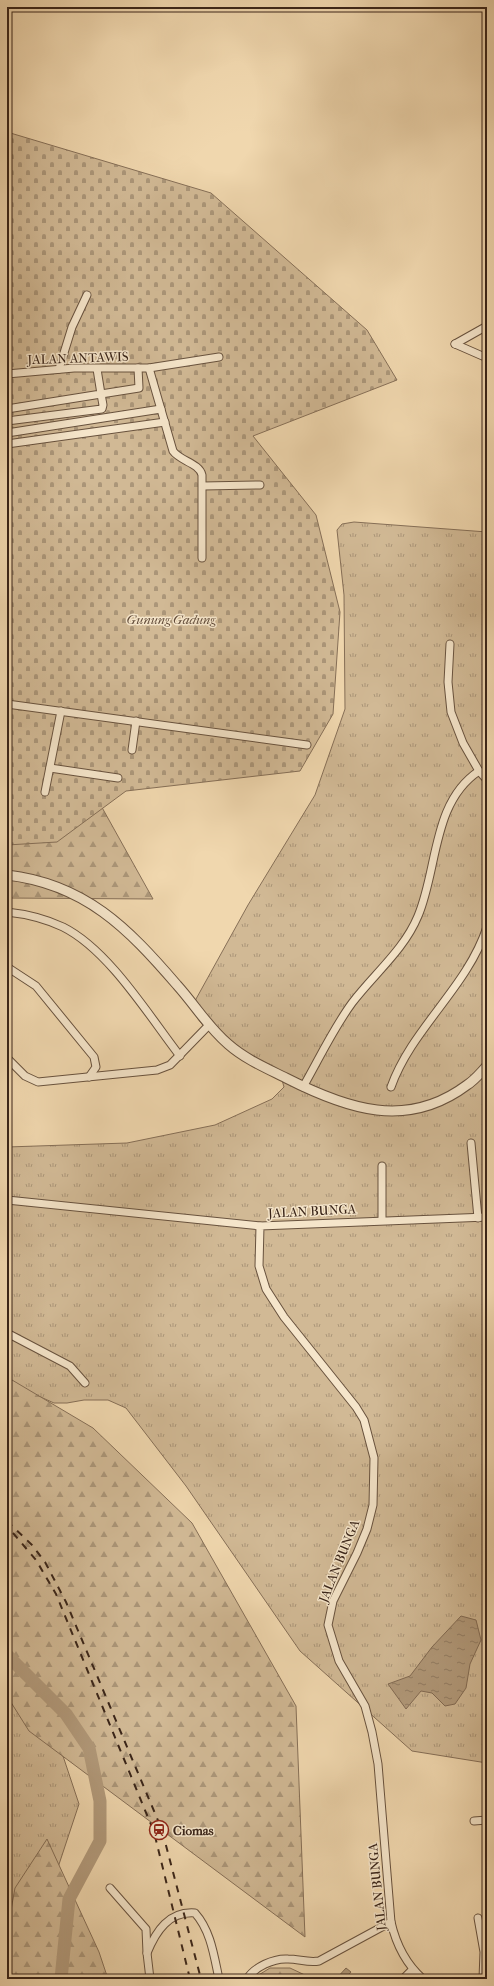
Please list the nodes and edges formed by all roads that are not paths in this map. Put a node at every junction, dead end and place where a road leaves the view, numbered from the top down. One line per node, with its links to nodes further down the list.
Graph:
1 (87, 295): 7 (street)
2 (487, 326): 4 (street)
3 (219, 357): 6 (street, JALAN ANTAWIS)
4 (487, 358)
5 (138, 368): 6 (street, JALAN ANTAWIS); 8 (street, JALAN ANTAWIS); 10 (street)
6 (150, 368): 12 (street)
7 (59, 369): 8 (street, JALAN ANTAWIS); 9 (street, JALAN ANTAWIS)
8 (97, 369): 10 (street)
9 (7, 374)
10 (101, 394): 11 (street); 13 (street)
11 (7, 409)
12 (161, 409): 14 (street); 15 (street)
13 (7, 421)
14 (165, 422): 16 (street); 18 (street)
15 (7, 433)
16 (7, 444)
17 (260, 485): 18 (street)
18 (203, 486): 19 (street)
19 (202, 558)
20 (450, 644): 27 (street)
21 (7, 704): 22 (street)
22 (61, 711): 23 (street); 26 (street)
23 (136, 721): 24 (street); 25 (street)
24 (307, 745)
25 (132, 750)
26 (50, 768): 28 (street); 30 (street)
27 (479, 772): 29 (street); 40 (street)
28 (118, 778)
29 (487, 780)
30 (45, 792)
31 (7, 875): 35 (street)
32 (7, 912): 36 (street)
33 (487, 927): 41 (street)
34 (7, 967): 39 (street)
35 (209, 1025): 36 (street); 40 (street)
36 (180, 1056): 39 (street)
37 (7, 1058): 39 (street)
38 (487, 1066): 40 (street)
39 (89, 1077)
40 (303, 1087)
41 (391, 1087)
42 (471, 1143): 46 (street)
43 (382, 1166): 47 (street)
44 (7, 1200): 48 (street)
45 (487, 1217): 46 (street, JALAN BUNGA)
46 (478, 1218): 47 (street, JALAN BUNGA)
47 (382, 1220): 48 (street, JALAN BUNGA)
48 (260, 1226): 55 (street, JALAN BUNGA)
49 (7, 1333): 50 (street)
50 (85, 1383)
51 (487, 1820): 52 (street)
52 (474, 1821)
53 (110, 1888): 56 (street)
54 (478, 1918): 63 (street)
55 (391, 1922): 57 (street, JALAN BUNGA); 60 (street)
56 (146, 1953): 58 (street); 59 (street)
57 (412, 1970): 61 (street); 62 (street, JALAN BUNGA)
58 (150, 1979)
59 (219, 1979)
60 (247, 1979)
61 (403, 1979)
62 (423, 1979)
63 (483, 1979)

